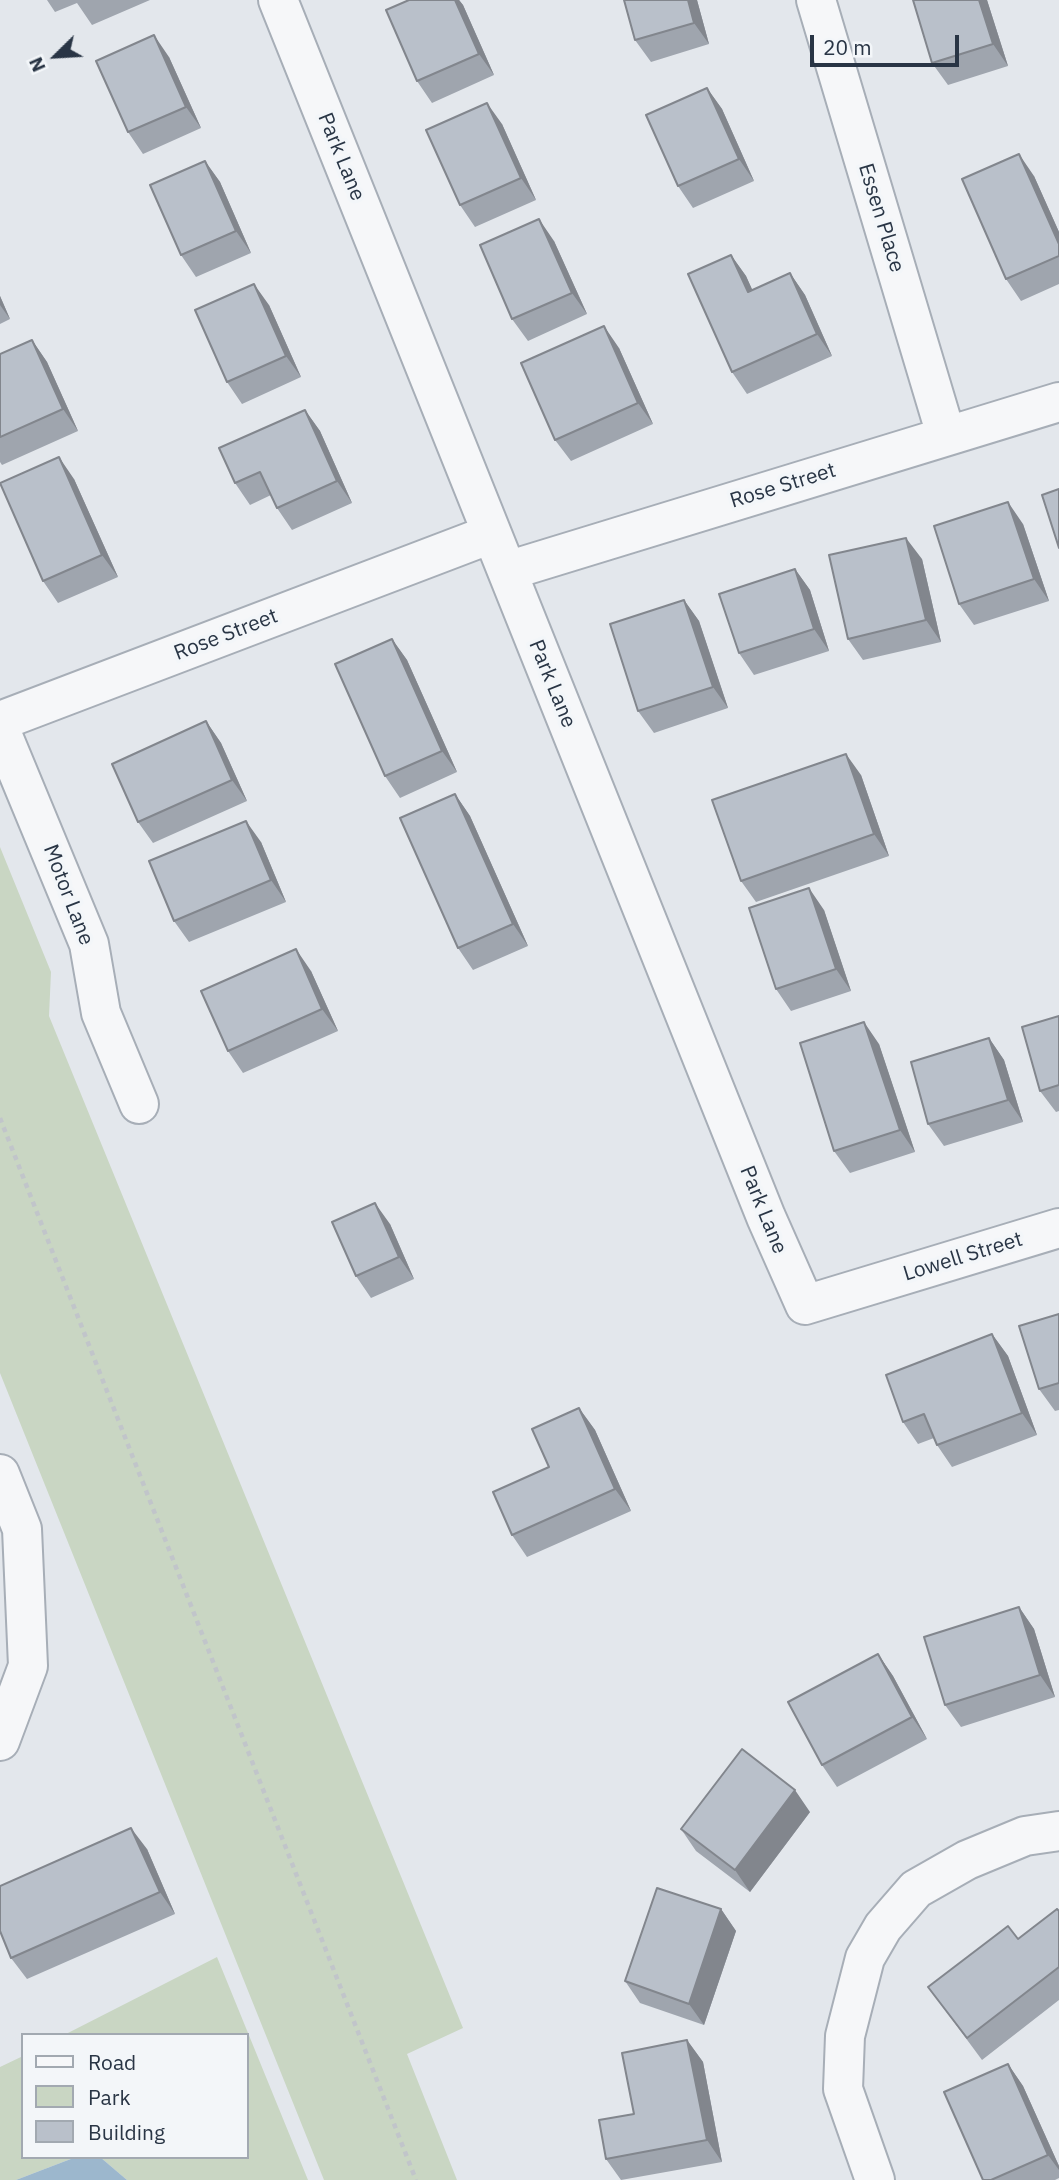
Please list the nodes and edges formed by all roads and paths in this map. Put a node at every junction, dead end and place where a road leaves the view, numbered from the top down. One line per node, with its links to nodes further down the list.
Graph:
1 (278, 0): 5 (street, Park Lane)
2 (816, 0): 4 (street, Essen Place)
3 (1059, 402): 4 (street, Rose Street)
4 (946, 435): 6 (street, Rose Street)
5 (491, 534): 6 (street, Park Lane); 7 (street, Rose Street)
6 (507, 571): 12 (street, Park Lane)
7 (0, 721)
8 (0, 729): 9 (street, Motor Lane)
9 (139, 1104)
10 (0, 1118): 16 (path)
11 (1059, 1228): 12 (street, Lowell Street)
12 (868, 1286)
13 (0, 1474): 14 (street)
14 (0, 1741)
15 (1059, 1830): 17 (street)
16 (416, 2180)
17 (875, 2180)

